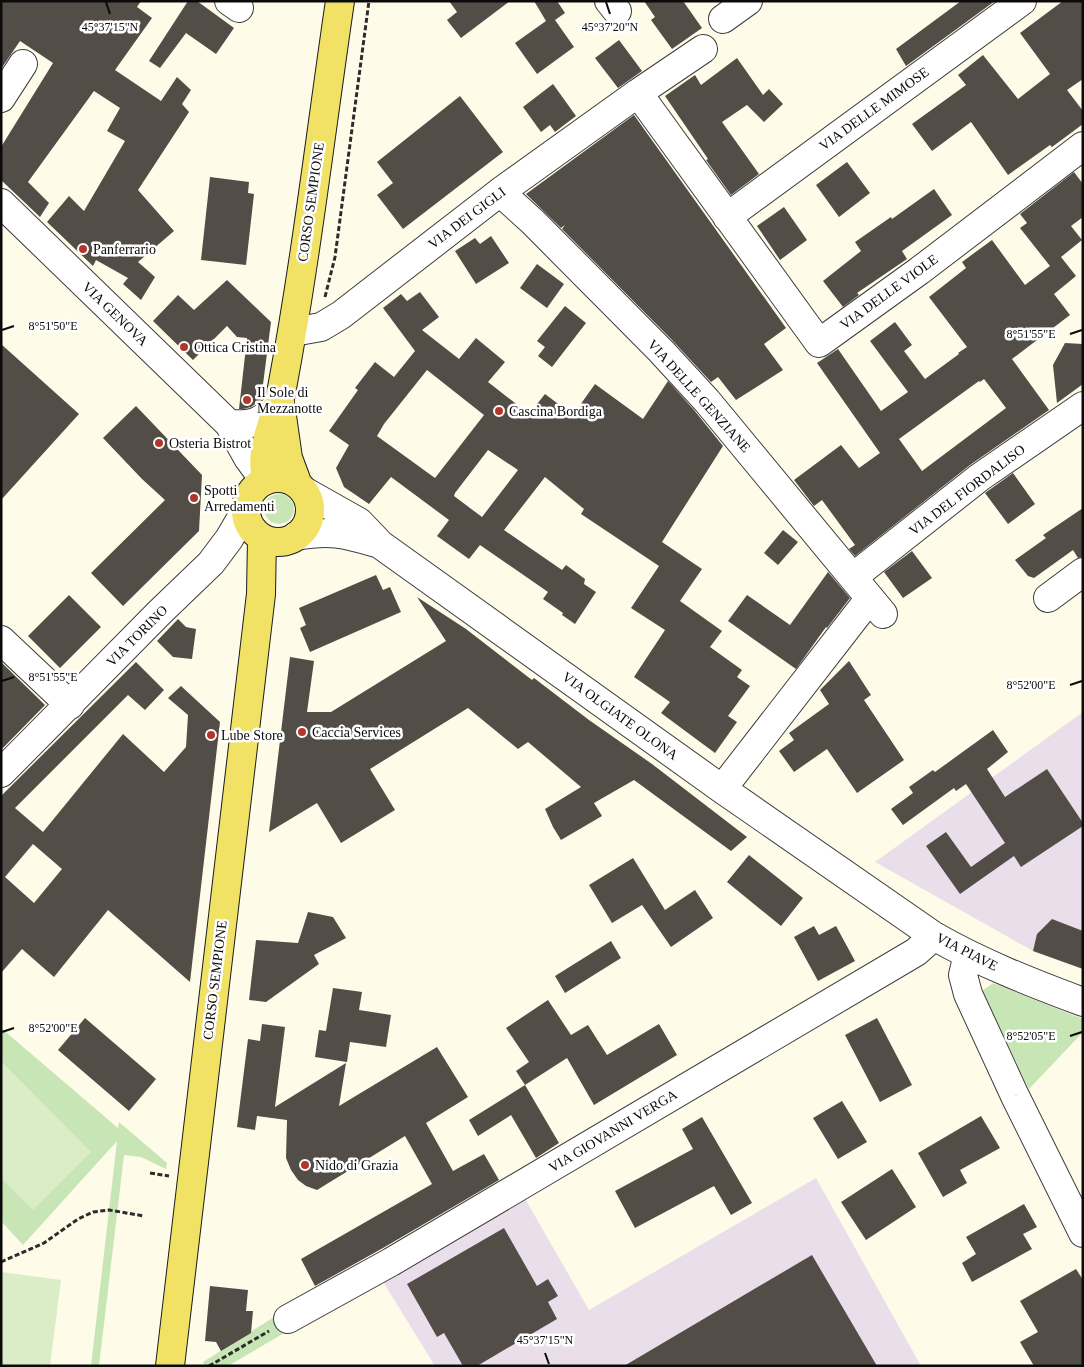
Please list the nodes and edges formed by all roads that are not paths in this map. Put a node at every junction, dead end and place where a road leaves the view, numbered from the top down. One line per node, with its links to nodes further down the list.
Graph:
1 (340, 1): 13 (main road, CORSO SEMPIONE)
2 (748, 1): 4 (street)
3 (1022, 1): 12 (street, VIA DELLE MIMOSE)
4 (723, 19)
5 (704, 48): 7 (street, VIA DEI GIGLI)
6 (23, 64): 8 (street)
7 (638, 93): 10 (street, VIA DEI GIGLI); 12 (street)
8 (1, 98)
9 (1083, 146): 12 (street, VIA DELLE VIOLE)
10 (500, 192): 13 (street, VIA DEI GIGLI); 25 (street, VIA DELLE GENZIANE)
11 (1, 203): 16 (street, VIA GENOVA)
12 (726, 217)
13 (293, 332): 14 (main road, CORSO SEMPIONE)
14 (280, 402): 16 (street); 17 (main road, CORSO SEMPIONE); 18 (main road, CORSO SEMPIONE)
15 (1083, 406): 25 (street, VIA DEL FIORDALISO)
16 (229, 424): 17 (street, VIA GENOVA)
17 (266, 480): 18 (main road); 19 (main road)
18 (301, 488): 21 (main road, CORSO SEMPIONE); 22 (street, VIA OLGIATE OLONA)
19 (246, 510): 20 (main road, CORSO SEMPIONE); 23 (street, VIA TORINO)
20 (260, 536): 21 (main road); 23 (street, VIA TORINO); 26 (main road, CORSO SEMPIONE)
21 (293, 537): 22 (street, VIA OLGIATE OLONA); 26 (main road, CORSO SEMPIONE)
22 (381, 545): 31 (street, VIA OLGIATE OLONA)
23 (211, 563): 29 (street, VIA TORINO)
24 (1083, 572): 27 (street)
25 (853, 577): 31 (street, VIA DELLE GENZIANE)
26 (261, 594): 38 (main road, CORSO SEMPIONE)
27 (1048, 598)
28 (1, 640): 29 (street)
29 (70, 705): 30 (street, VIA TORINO)
30 (1, 773)
31 (722, 789): 32 (street, VIA OLGIATE OLONA)
32 (859, 885): 33 (street, VIA PIAVE)
33 (934, 936): 34 (street, VIA PIAVE); 37 (street, VIA GIOVANNI VERGA)
34 (968, 954): 35 (street, VIA PIAVE); 36 (street)
35 (1083, 1002)
36 (1083, 1233)
37 (288, 1319)
38 (170, 1366)

